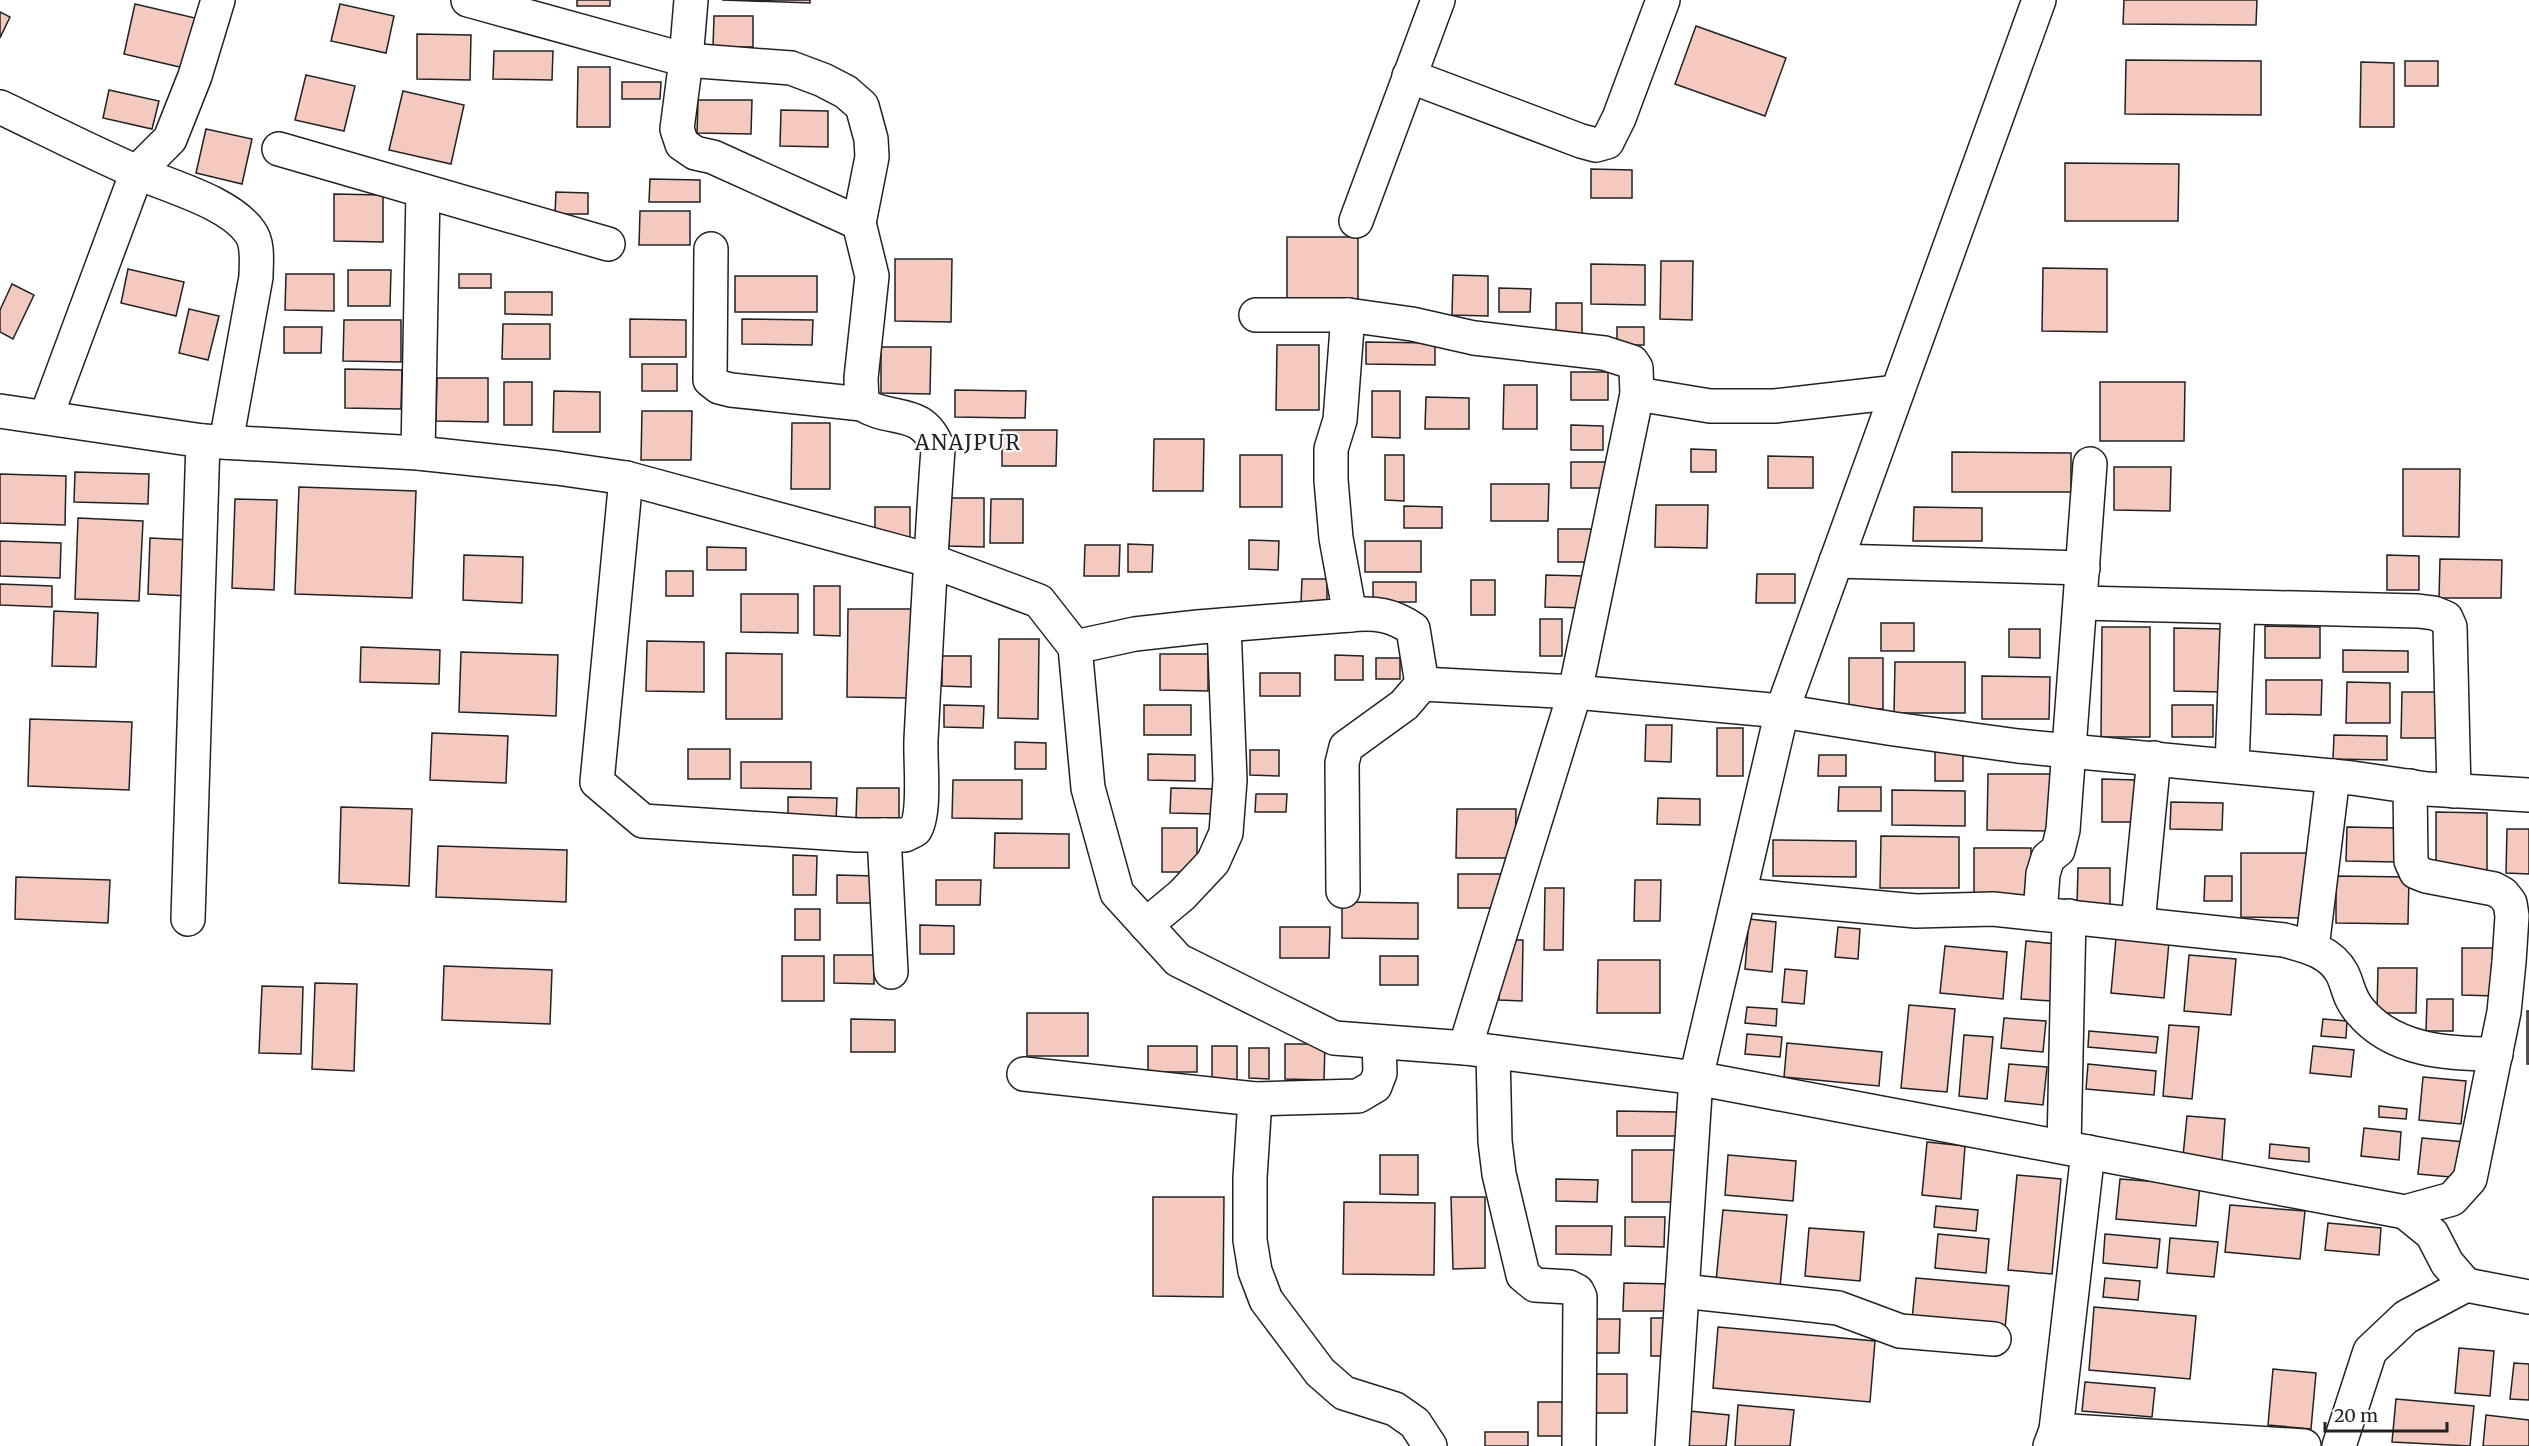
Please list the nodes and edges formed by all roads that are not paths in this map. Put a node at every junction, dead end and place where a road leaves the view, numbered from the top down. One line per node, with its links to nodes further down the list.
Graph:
1 (218, 0): 11 (street)
2 (468, 0): 7 (street)
3 (691, 0): 7 (street)
4 (1437, 0): 8 (street)
5 (1663, 0): 8 (street)
6 (2039, 0): 19 (street)
7 (686, 60): 14 (street); 14 (street)
8 (1409, 76): 13 (street)
9 (0, 107): 11 (street)
10 (279, 149): 12 (street)
11 (137, 172): 23 (street); 24 (street)
12 (423, 191): 15 (street); 25 (street)
13 (1356, 220)
14 (859, 223): 21 (street)
15 (608, 244)
16 (711, 249): 21 (street)
17 (1256, 315): 18 (street)
18 (1348, 315): 20 (street); 33 (street)
19 (1897, 392): 20 (street); 29 (street)
20 (1637, 394): 37 (street)
21 (862, 404): 28 (street)
22 (0, 411): 23 (street)
23 (46, 417): 24 (street)
24 (215, 441): 25 (street); 51 (street)
25 (418, 453): 27 (street)
26 (2090, 464): 30 (street)
27 (626, 478): 28 (street); 46 (street)
28 (930, 560): 35 (street); 46 (street)
29 (1836, 561): 30 (street); 38 (street)
30 (2083, 568): 31 (street)
31 (2081, 603): 32 (street); 39 (street)
32 (2238, 607): 41 (street); 44 (street)
33 (1350, 615): 34 (street); 36 (street)
34 (1224, 625): 35 (street); 53 (street)
35 (1075, 648): 53 (street)
36 (1422, 684): 37 (street); 47 (street)
37 (1575, 692): 38 (street); 57 (street)
38 (1782, 711): 39 (street); 48 (street)
39 (2070, 750): 40 (street); 49 (street)
40 (2154, 758): 41 (street); 52 (street)
41 (2232, 766): 42 (street)
42 (2333, 776): 43 (street); 54 (street)
43 (2410, 786): 44 (street); 50 (street)
44 (2454, 791): 45 (street)
45 (2529, 795)
46 (884, 835): 55 (street)
47 (1343, 891)
48 (1740, 895): 49 (street); 60 (street)
49 (2054, 915): 52 (street); 62 (street)
50 (2520, 916): 58 (street)
51 (188, 919)
52 (2138, 923): 54 (street)
53 (1146, 925): 56 (street)
54 (2312, 948): 58 (street)
55 (891, 972)
56 (1379, 1042): 57 (street); 61 (street)
57 (1479, 1050): 60 (street); 70 (street)
58 (2496, 1054): 63 (street)
59 (1024, 1074): 61 (street)
60 (1696, 1078): 62 (street); 65 (street)
61 (1255, 1099): 69 (street)
62 (2076, 1150): 63 (street); 68 (street)
63 (2405, 1212): 64 (street)
64 (2466, 1285): 66 (street); 73 (street)
65 (1682, 1291): 67 (street); 71 (street)
66 (2529, 1297)
67 (1994, 1339)
68 (2053, 1438): 72 (street)
69 (1430, 1446)
70 (1579, 1446)
71 (1672, 1446)
72 (2304, 1446)
73 (2339, 1446)

